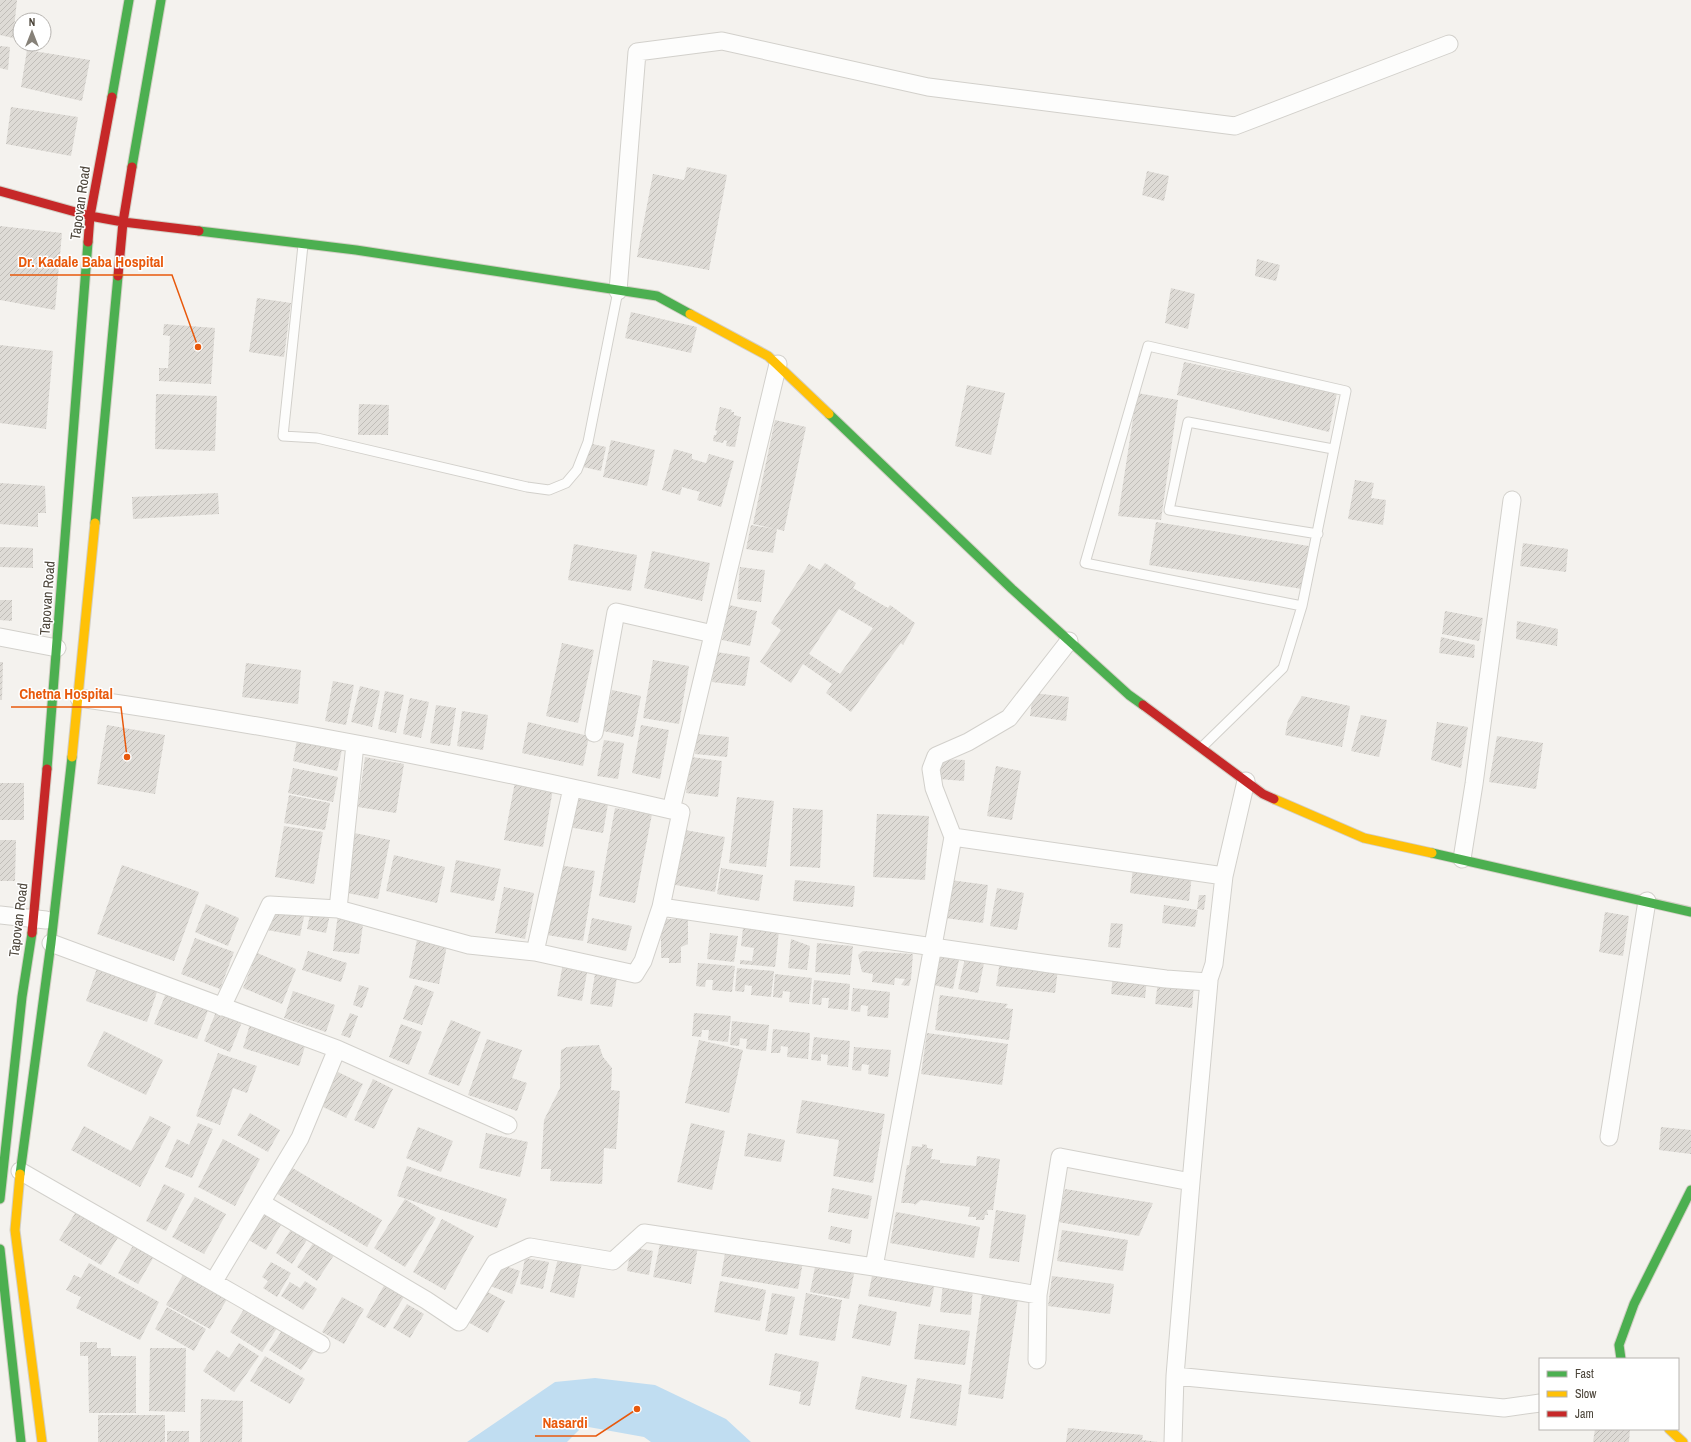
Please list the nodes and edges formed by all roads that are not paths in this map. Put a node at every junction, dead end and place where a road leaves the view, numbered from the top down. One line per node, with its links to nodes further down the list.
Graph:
1 (128, 0): 5 (main road, Tapovan Road)
2 (161, 0): 6 (main road)
3 (1449, 44): 8 (street)
4 (0, 191): 5 (main road)
5 (90, 216): 6 (main road); 17 (main road, Tapovan Road)
6 (123, 222): 7 (main road); 18 (main road)
7 (302, 245): 8 (main road); 8 (lane)
8 (618, 291): 9 (main road)
9 (778, 364): 14 (street); 16 (main road)
10 (1333, 449): 12 (lane); 12 (lane); 13 (lane)
11 (1512, 500): 26 (street)
12 (1318, 534): 13 (lane)
13 (1302, 606): 21 (lane)
14 (713, 634): 19 (street); 24 (street)
15 (0, 637): 17 (street)
16 (1069, 641): 21 (main road); 25 (street)
17 (58, 648): 33 (main road, Tapovan Road)
18 (78, 698): 20 (street); 34 (main road)
19 (594, 733)
20 (355, 744): 23 (street); 30 (street)
21 (1201, 748): 22 (main road)
22 (1246, 781): 26 (main road); 27 (street)
23 (572, 788): 24 (street); 37 (street)
24 (671, 810): 29 (street)
25 (953, 837): 27 (street); 36 (street)
26 (1462, 859): 28 (main road)
27 (1224, 876): 38 (street)
28 (1647, 901): 31 (main road); 43 (street)
29 (661, 907): 36 (street); 37 (street)
30 (338, 909): 37 (street); 39 (street)
31 (1691, 912)
32 (0, 915): 33 (street)
33 (34, 918): 34 (street); 42 (main road, Tapovan Road)
34 (54, 921): 35 (main road)
35 (51, 943): 39 (street); 44 (main road)
36 (932, 948): 38 (street); 50 (street)
37 (535, 952)
38 (1210, 981): 45 (street)
39 (222, 1007): 40 (street)
40 (336, 1049): 41 (street); 48 (street)
41 (508, 1125)
42 (3, 1129): 47 (main road, Tapovan Road)
43 (1609, 1137)
44 (20, 1171): 51 (street); 60 (main road)
45 (1191, 1182): 52 (street); 56 (street)
46 (1691, 1190): 54 (main road)
47 (0, 1199)
48 (262, 1203): 50 (street); 51 (street)
49 (0, 1249): 59 (main road)
50 (874, 1267): 52 (street)
51 (214, 1281): 53 (street)
52 (1038, 1295): 55 (street)
53 (321, 1344)
54 (1621, 1358)
55 (1037, 1360)
56 (1175, 1376): 57 (street); 61 (street)
57 (1539, 1403)
58 (1670, 1430): 62 (main road)
59 (21, 1442)
60 (42, 1442)
61 (1173, 1442)
62 (1683, 1442)

